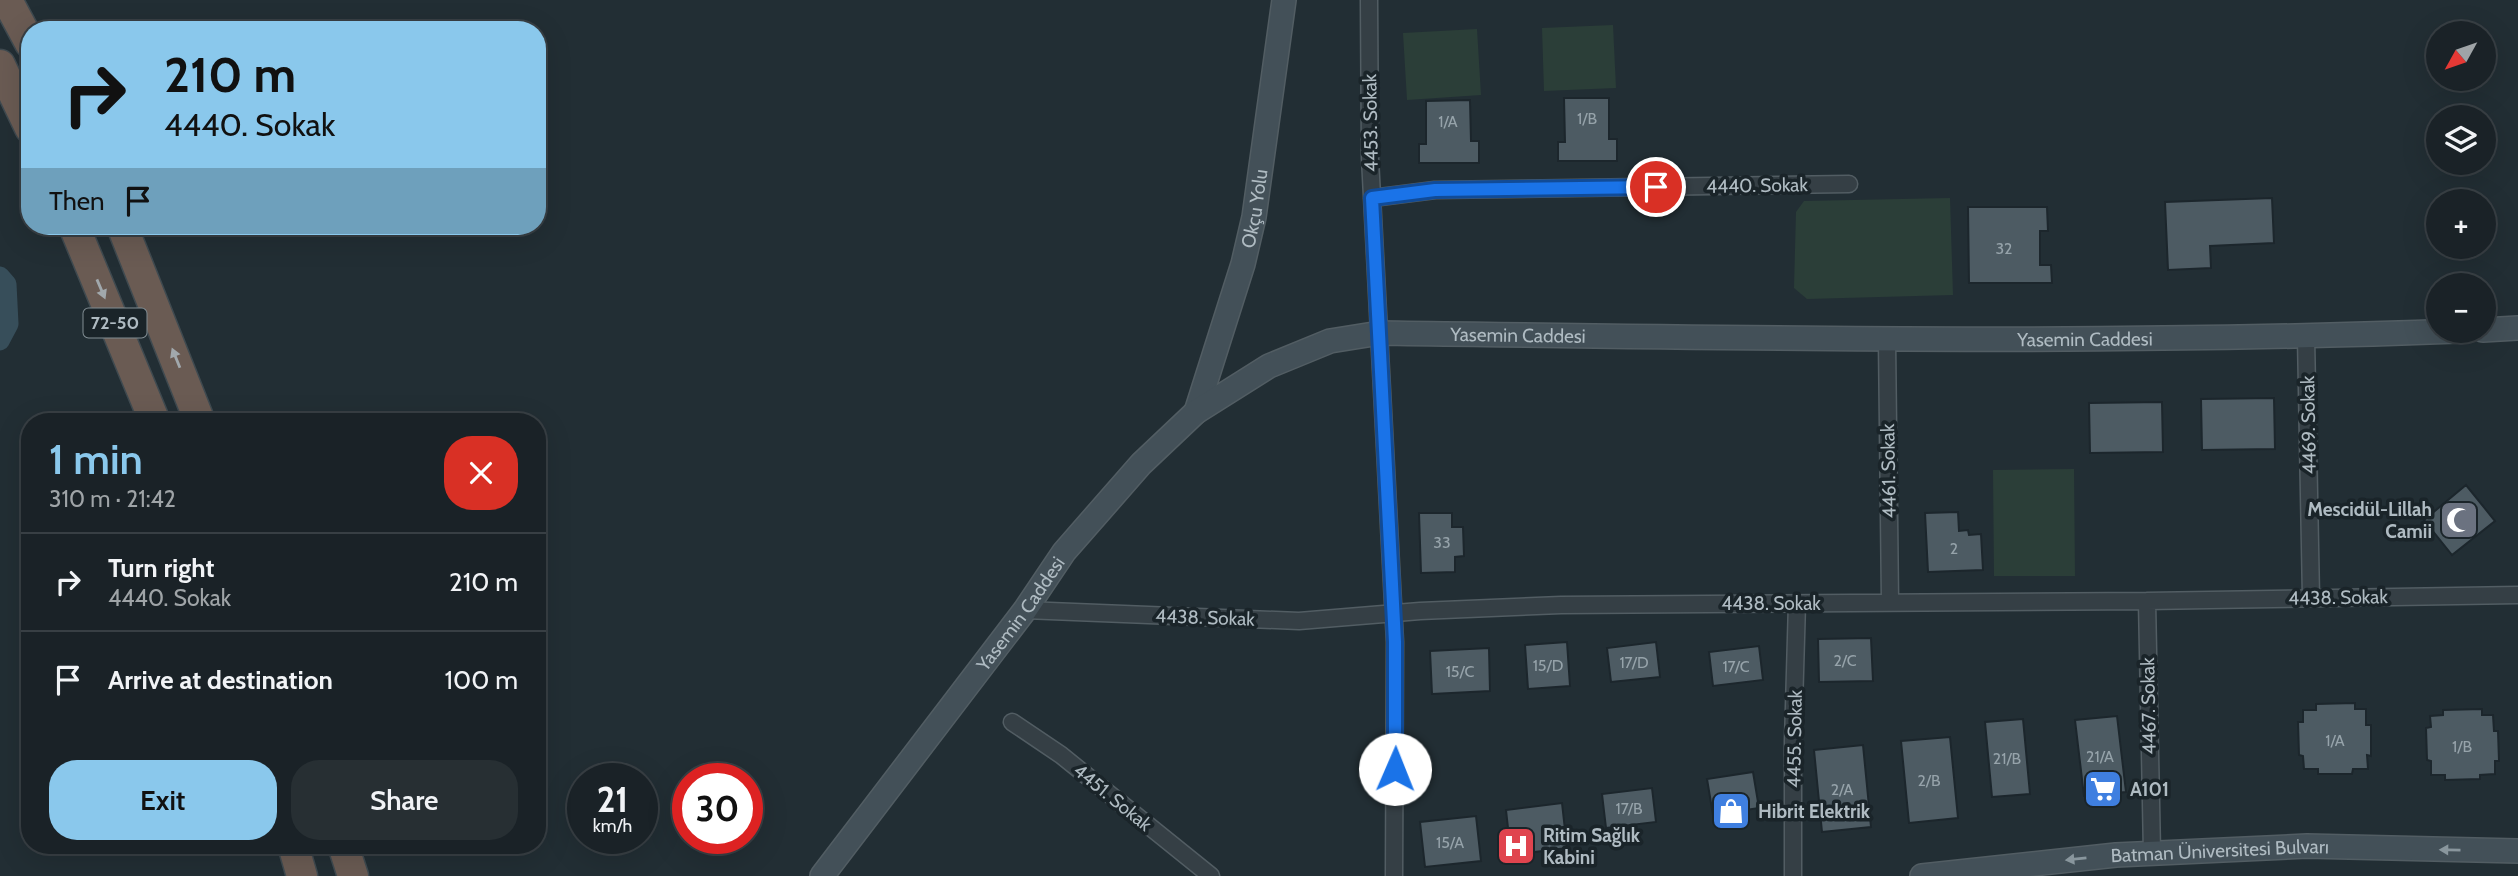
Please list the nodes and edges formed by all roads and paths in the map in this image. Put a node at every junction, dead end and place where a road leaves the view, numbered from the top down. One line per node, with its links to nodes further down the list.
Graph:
1 (7, 0): 4 (highway)
2 (1284, 0): 17 (street, Okçu Yolu)
3 (1369, 0): 8 (street, 4453. Sokak)
4 (21, 26)
5 (0, 65): 6 (highway)
6 (21, 109)
7 (1849, 184): 8 (street, 4440. Sokak)
8 (1372, 198): 14 (street, 4453. Sokak)
9 (78, 235): 18 (highway, 72-50, one-way to 18)
10 (126, 235): 19 (highway, 72-50, one-way to 10)
11 (2518, 328): 12 (street)
12 (2496, 329)
13 (2426, 332): 15 (street, Yasemin Caddesi)
14 (1380, 333): 16 (street, Yasemin Caddesi); 17 (street, Yasemin Caddesi); 26 (street, 4453. Sokak)
15 (2306, 337): 16 (street, Yasemin Caddesi); 21 (street, 4469. Sokak)
16 (1887, 340): 24 (street, 4461. Sokak)
17 (1196, 412): 25 (street, Yasemin Caddesi)
18 (151, 413)
19 (196, 413)
20 (2518, 595): 21 (street, 4438. Sokak)
21 (2311, 598): 22 (street, 4438. Sokak)
22 (2147, 601): 24 (street, 4438. Sokak); 29 (street, 4467. Sokak)
23 (1797, 603): 24 (street, 4438. Sokak); 26 (street, 4438. Sokak); 37 (street, 4455. Sokak)
24 (1890, 603)
25 (1025, 610): 26 (street, 4438. Sokak); 34 (street, Yasemin Caddesi)
26 (1394, 613): 36 (street, 4453. Sokak)
27 (1012, 722): 35 (street, 4451. Sokak)
28 (2518, 851): 29 (street, Batman Üniversitesi Bulvarı, one-way to 29)
29 (2152, 853): 38 (street, Batman Üniversitesi Bulvarı, one-way to 38)
30 (296, 854): 32 (highway)
31 (346, 854): 33 (highway)
32 (302, 876)
33 (352, 876)
34 (822, 876)
35 (1211, 876)
36 (1394, 876)
37 (1793, 876)
38 (1922, 876)

